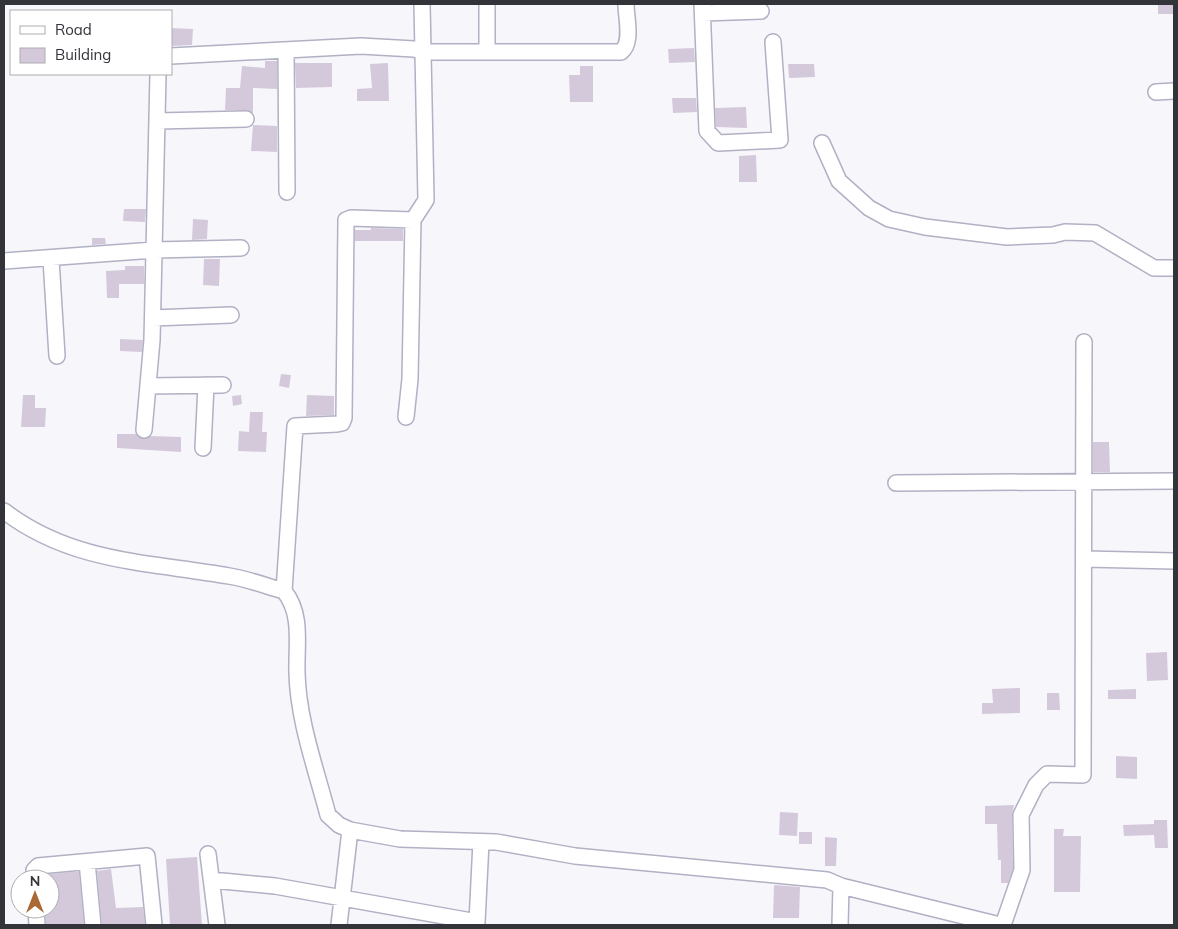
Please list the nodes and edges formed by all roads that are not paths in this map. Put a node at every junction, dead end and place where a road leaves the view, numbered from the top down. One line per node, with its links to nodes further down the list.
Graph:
1 (422, 4): 8 (street)
2 (487, 4): 9 (street)
3 (626, 4): 9 (street)
4 (702, 9): 5 (street); 6 (street)
5 (761, 10)
6 (772, 42)
7 (286, 50): 8 (street); 10 (street); 17 (street)
8 (423, 52): 9 (street); 18 (street)
9 (487, 52)
10 (172, 56)
11 (158, 75): 15 (street)
12 (1174, 91): 13 (street)
13 (1156, 92)
14 (246, 119): 15 (street)
15 (157, 121): 20 (street)
16 (822, 143): 23 (street)
17 (287, 192)
18 (413, 220): 31 (street); 40 (street)
19 (241, 248): 20 (street)
20 (154, 250): 21 (street); 25 (street)
21 (51, 259): 22 (street); 27 (street)
22 (4, 260)
23 (1174, 268)
24 (231, 316): 25 (street)
25 (153, 318): 30 (street)
26 (1084, 342): 34 (street)
27 (57, 356)
28 (206, 385): 29 (street); 30 (street); 33 (street)
29 (223, 385)
30 (148, 386): 32 (street)
31 (406, 417)
32 (144, 430)
33 (203, 448)
34 (1086, 481): 35 (street); 36 (street); 38 (street)
35 (1174, 481)
36 (896, 484)
37 (4, 511): 40 (street)
38 (1085, 559): 39 (street); 55 (street)
39 (1174, 561)
40 (284, 591): 41 (street)
41 (350, 830): 42 (street); 48 (street)
42 (481, 842): 47 (street); 49 (street)
43 (208, 854): 46 (street)
44 (87, 862): 45 (street); 50 (street); 51 (street)
45 (35, 869)
46 (212, 880): 48 (street); 52 (street)
47 (842, 886): 54 (street); 55 (street)
48 (340, 899): 49 (street); 53 (street)
49 (476, 924)
50 (93, 925)
51 (154, 925)
52 (217, 925)
53 (339, 925)
54 (840, 925)
55 (1001, 925)

